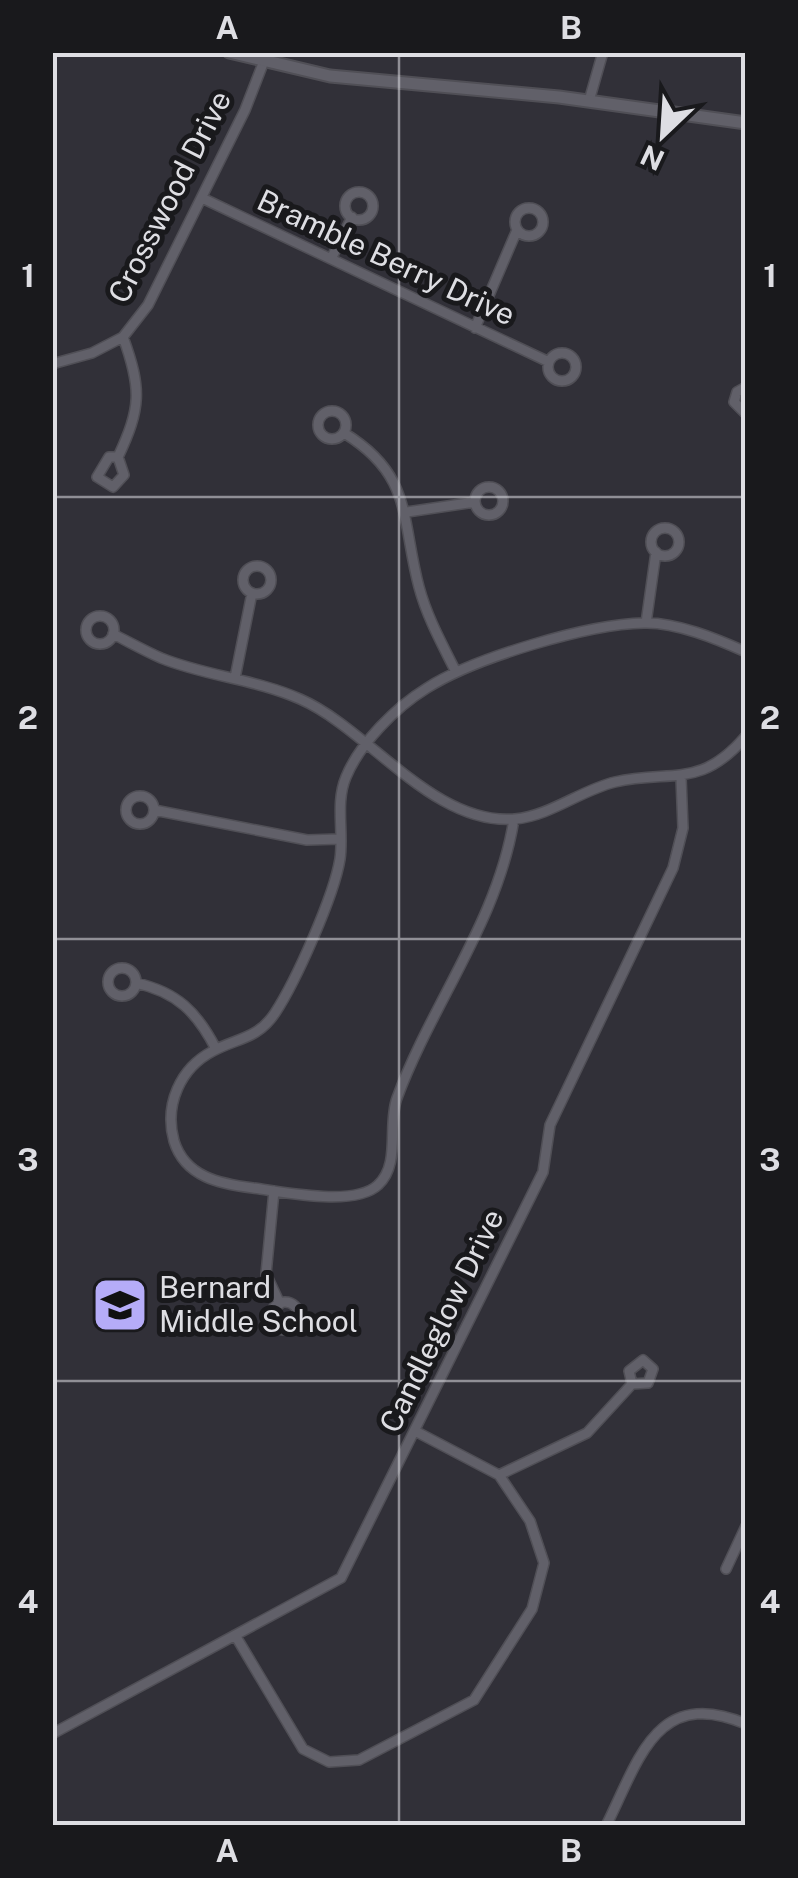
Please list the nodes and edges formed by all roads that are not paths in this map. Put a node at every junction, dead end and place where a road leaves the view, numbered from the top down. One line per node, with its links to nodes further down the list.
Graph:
1 (230, 52): 3 (street)
2 (603, 52): 4 (street)
3 (264, 61): 4 (street); 6 (street, Crosswood Drive)
4 (589, 101): 5 (street)
5 (746, 123)
6 (202, 198): 9 (street, Bramble Berry Drive); 11 (street, Crosswood Drive)
7 (352, 217): 9 (street)
8 (517, 230): 10 (street)
9 (331, 259): 10 (street, Bramble Berry Drive)
10 (475, 328): 12 (street, Bramble Berry Drive)
11 (123, 338): 13 (street, Crosswood Drive); 17 (street)
12 (549, 362)
13 (52, 364)
14 (746, 387): 15 (street)
15 (746, 414)
16 (344, 432): 19 (street)
17 (118, 457)
18 (475, 502): 19 (street)
19 (407, 512): 25 (street)
20 (656, 552): 22 (street)
21 (252, 593): 26 (street)
22 (646, 622): 24 (street); 25 (street)
23 (113, 634): 26 (street)
24 (746, 652)
25 (456, 672): 28 (street)
26 (235, 678): 28 (street)
27 (746, 736): 29 (street)
28 (366, 745): 31 (street); 32 (street)
29 (681, 778): 31 (street); 38 (street, Candleglow Drive)
30 (154, 810): 32 (street)
31 (514, 820): 35 (street)
32 (340, 839): 34 (street)
33 (136, 982): 34 (street)
34 (216, 1049): 35 (street)
35 (274, 1191): 36 (street)
36 (280, 1304)
37 (632, 1384): 39 (street)
38 (416, 1431): 39 (street); 42 (street, Candleglow Drive)
39 (499, 1475): 42 (street)
40 (746, 1526): 41 (street)
41 (726, 1569)
42 (235, 1636): 44 (street, Candleglow Drive)
43 (746, 1724): 45 (street)
44 (52, 1734)
45 (606, 1825)

